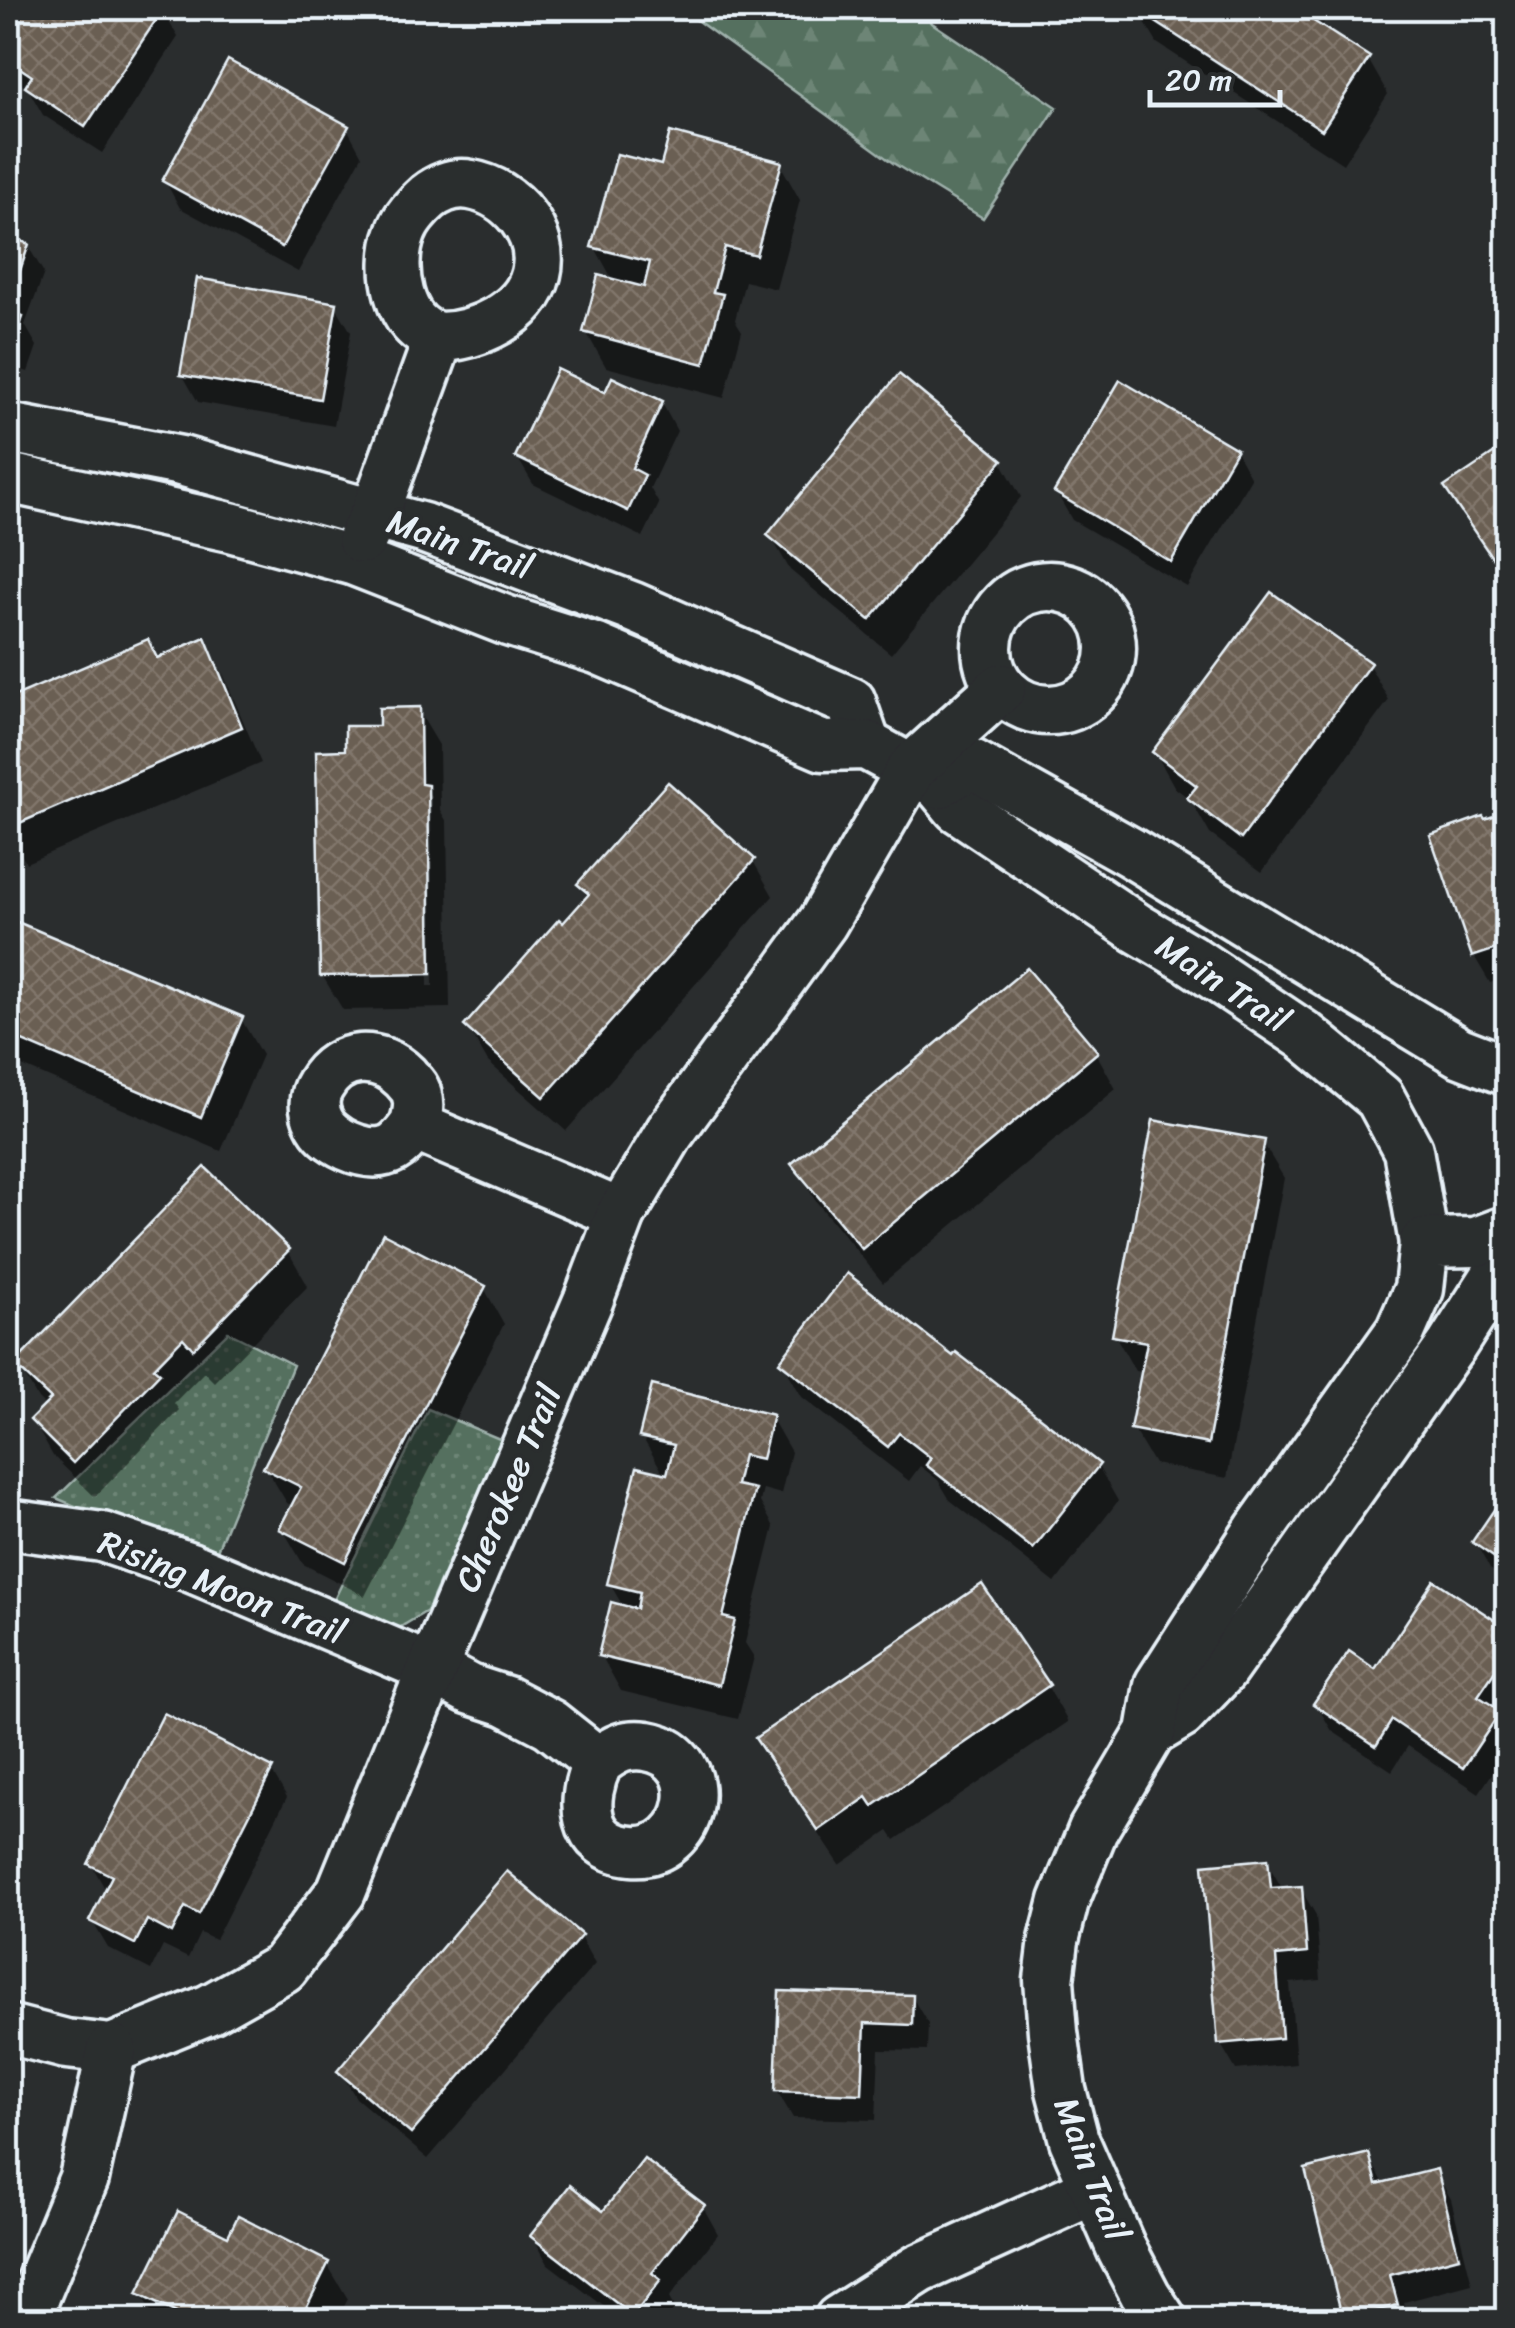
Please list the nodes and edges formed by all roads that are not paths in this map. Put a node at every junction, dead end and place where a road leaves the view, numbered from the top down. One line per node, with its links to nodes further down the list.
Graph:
1 (439, 336): 6 (street)
2 (8, 428): 3 (street, Main Trail)
3 (165, 457): 5 (street); 6 (street, Main Trail)
4 (8, 478): 5 (street, Main Trail)
5 (152, 509): 7 (street, Main Trail)
6 (375, 514): 7 (street); 9 (street, Main Trail)
7 (352, 560): 9 (street, Main Trail)
8 (1001, 688): 10 (street, Cherokee Trail)
9 (866, 745): 10 (street, Main Trail)
10 (925, 776): 11 (street, Main Trail); 12 (street, Main Trail); 15 (street, Cherokee Trail)
11 (1170, 877): 12 (street); 13 (street, Main Trail)
12 (1136, 928): 17 (street, Main Trail)
13 (1508, 1071)
14 (414, 1126): 15 (street)
15 (621, 1214): 20 (street, Cherokee Trail)
16 (1508, 1230): 17 (street)
17 (1424, 1244): 21 (street, Main Trail)
18 (1508, 1254): 21 (street, Main Trail)
19 (8, 1524): 20 (street, Rising Moon Trail)
20 (432, 1669): 22 (street, Rising Moon Trail); 24 (street, Cherokee Trail)
21 (1151, 1732): 25 (street, Main Trail)
22 (598, 1762)
23 (8, 2029): 24 (street, Cherokee Trail)
24 (112, 2049): 26 (street)
25 (1095, 2189): 27 (street); 28 (street, Main Trail)
26 (26, 2320)
27 (840, 2320)
28 (1162, 2320)

